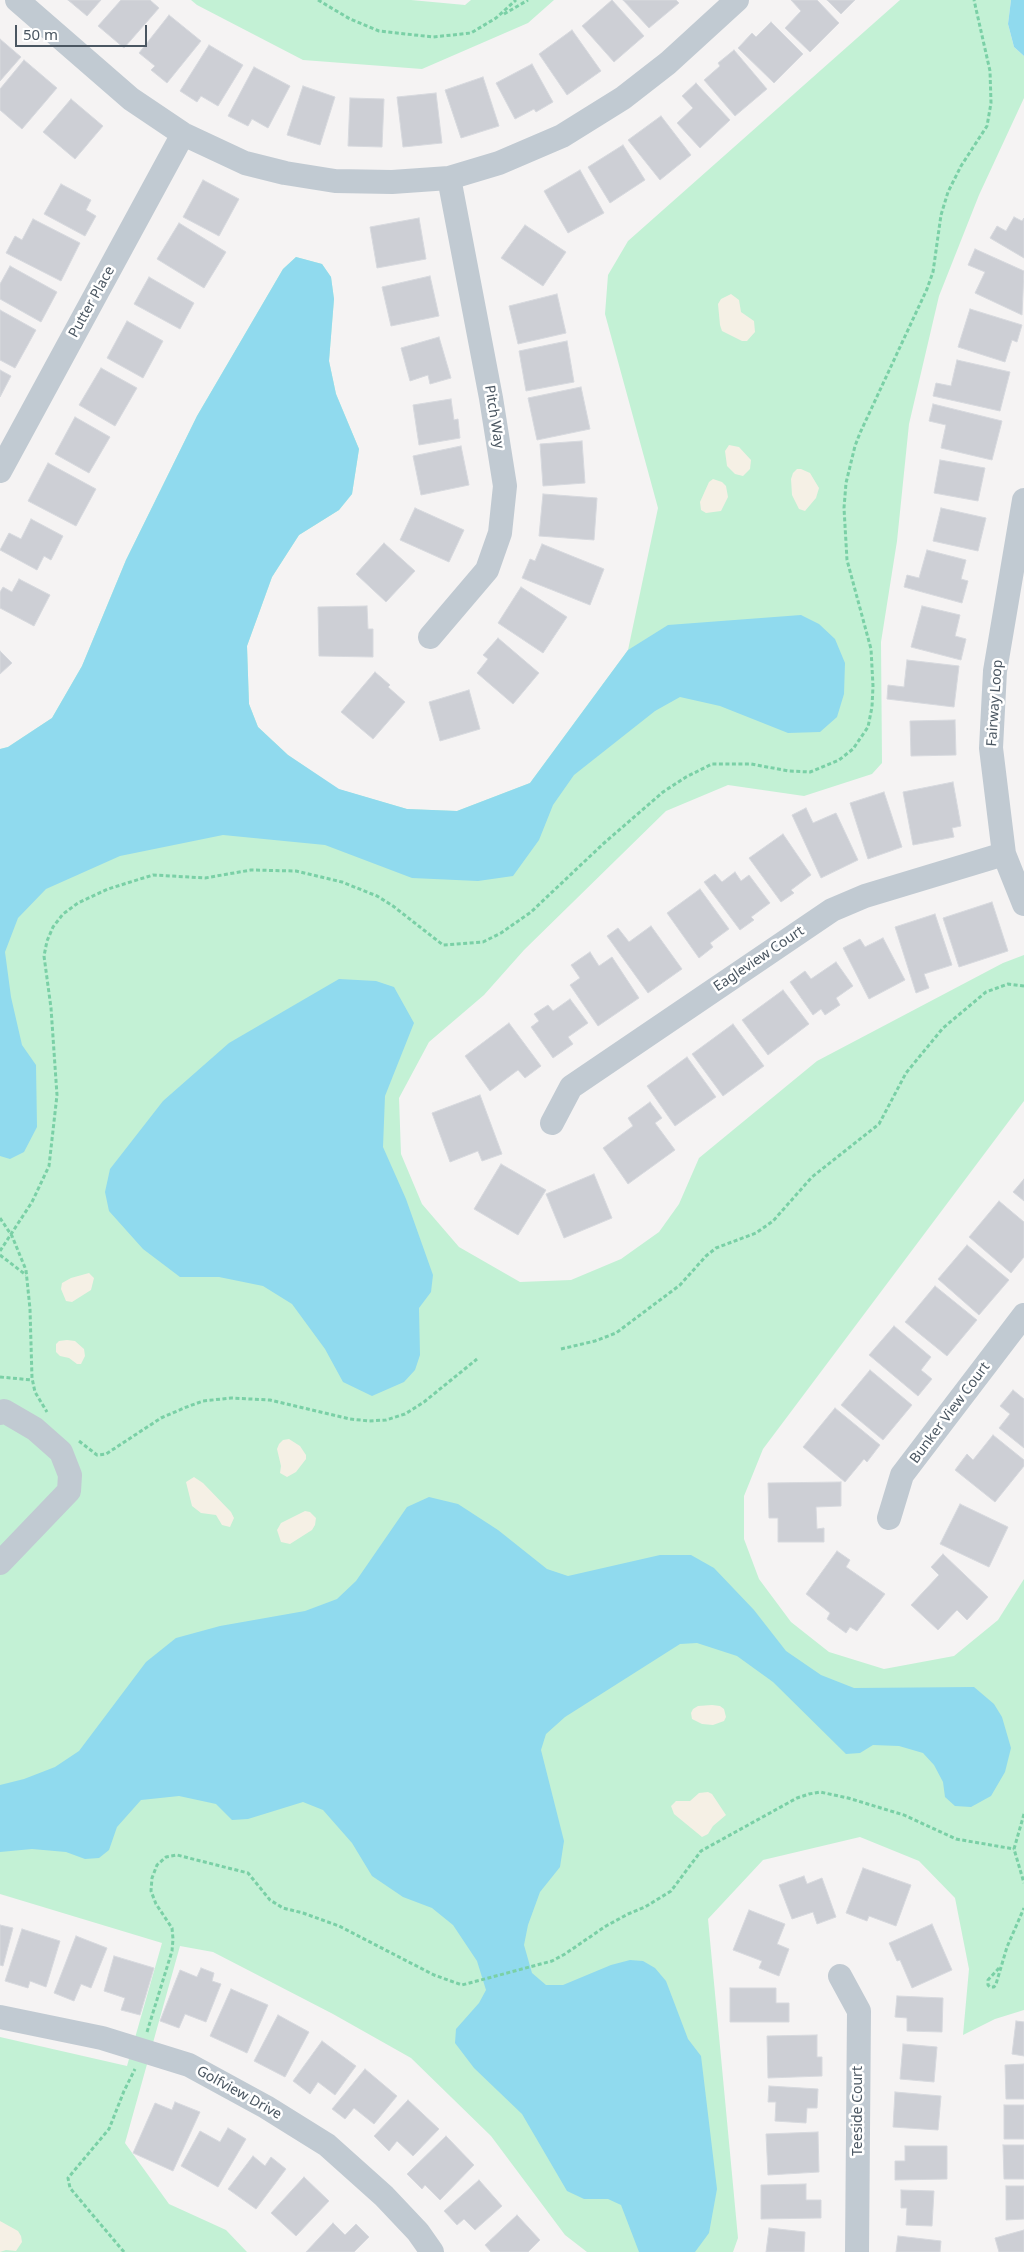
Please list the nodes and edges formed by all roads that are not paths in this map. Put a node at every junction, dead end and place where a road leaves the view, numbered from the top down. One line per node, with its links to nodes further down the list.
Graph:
1 (17, 0): 3 (street)
2 (737, 0): 4 (street)
3 (183, 134): 4 (street); 5 (street, Putter Place)
4 (449, 178): 7 (street, Pitch Way)
5 (0, 471)
6 (1024, 500): 8 (street, Fairway Loop)
7 (430, 637)
8 (1004, 854): 9 (street, Fairway Loop); 10 (street, Eagleview Court)
9 (1024, 904)
10 (552, 1123)
11 (1024, 1316): 13 (street, Bunker View Court)
12 (0, 1413): 14 (street)
13 (889, 1518)
14 (0, 1563)
15 (840, 1976): 18 (street, Teeside Court)
16 (0, 2017): 17 (street, Golfview Drive)
17 (432, 2252)
18 (858, 2252)

